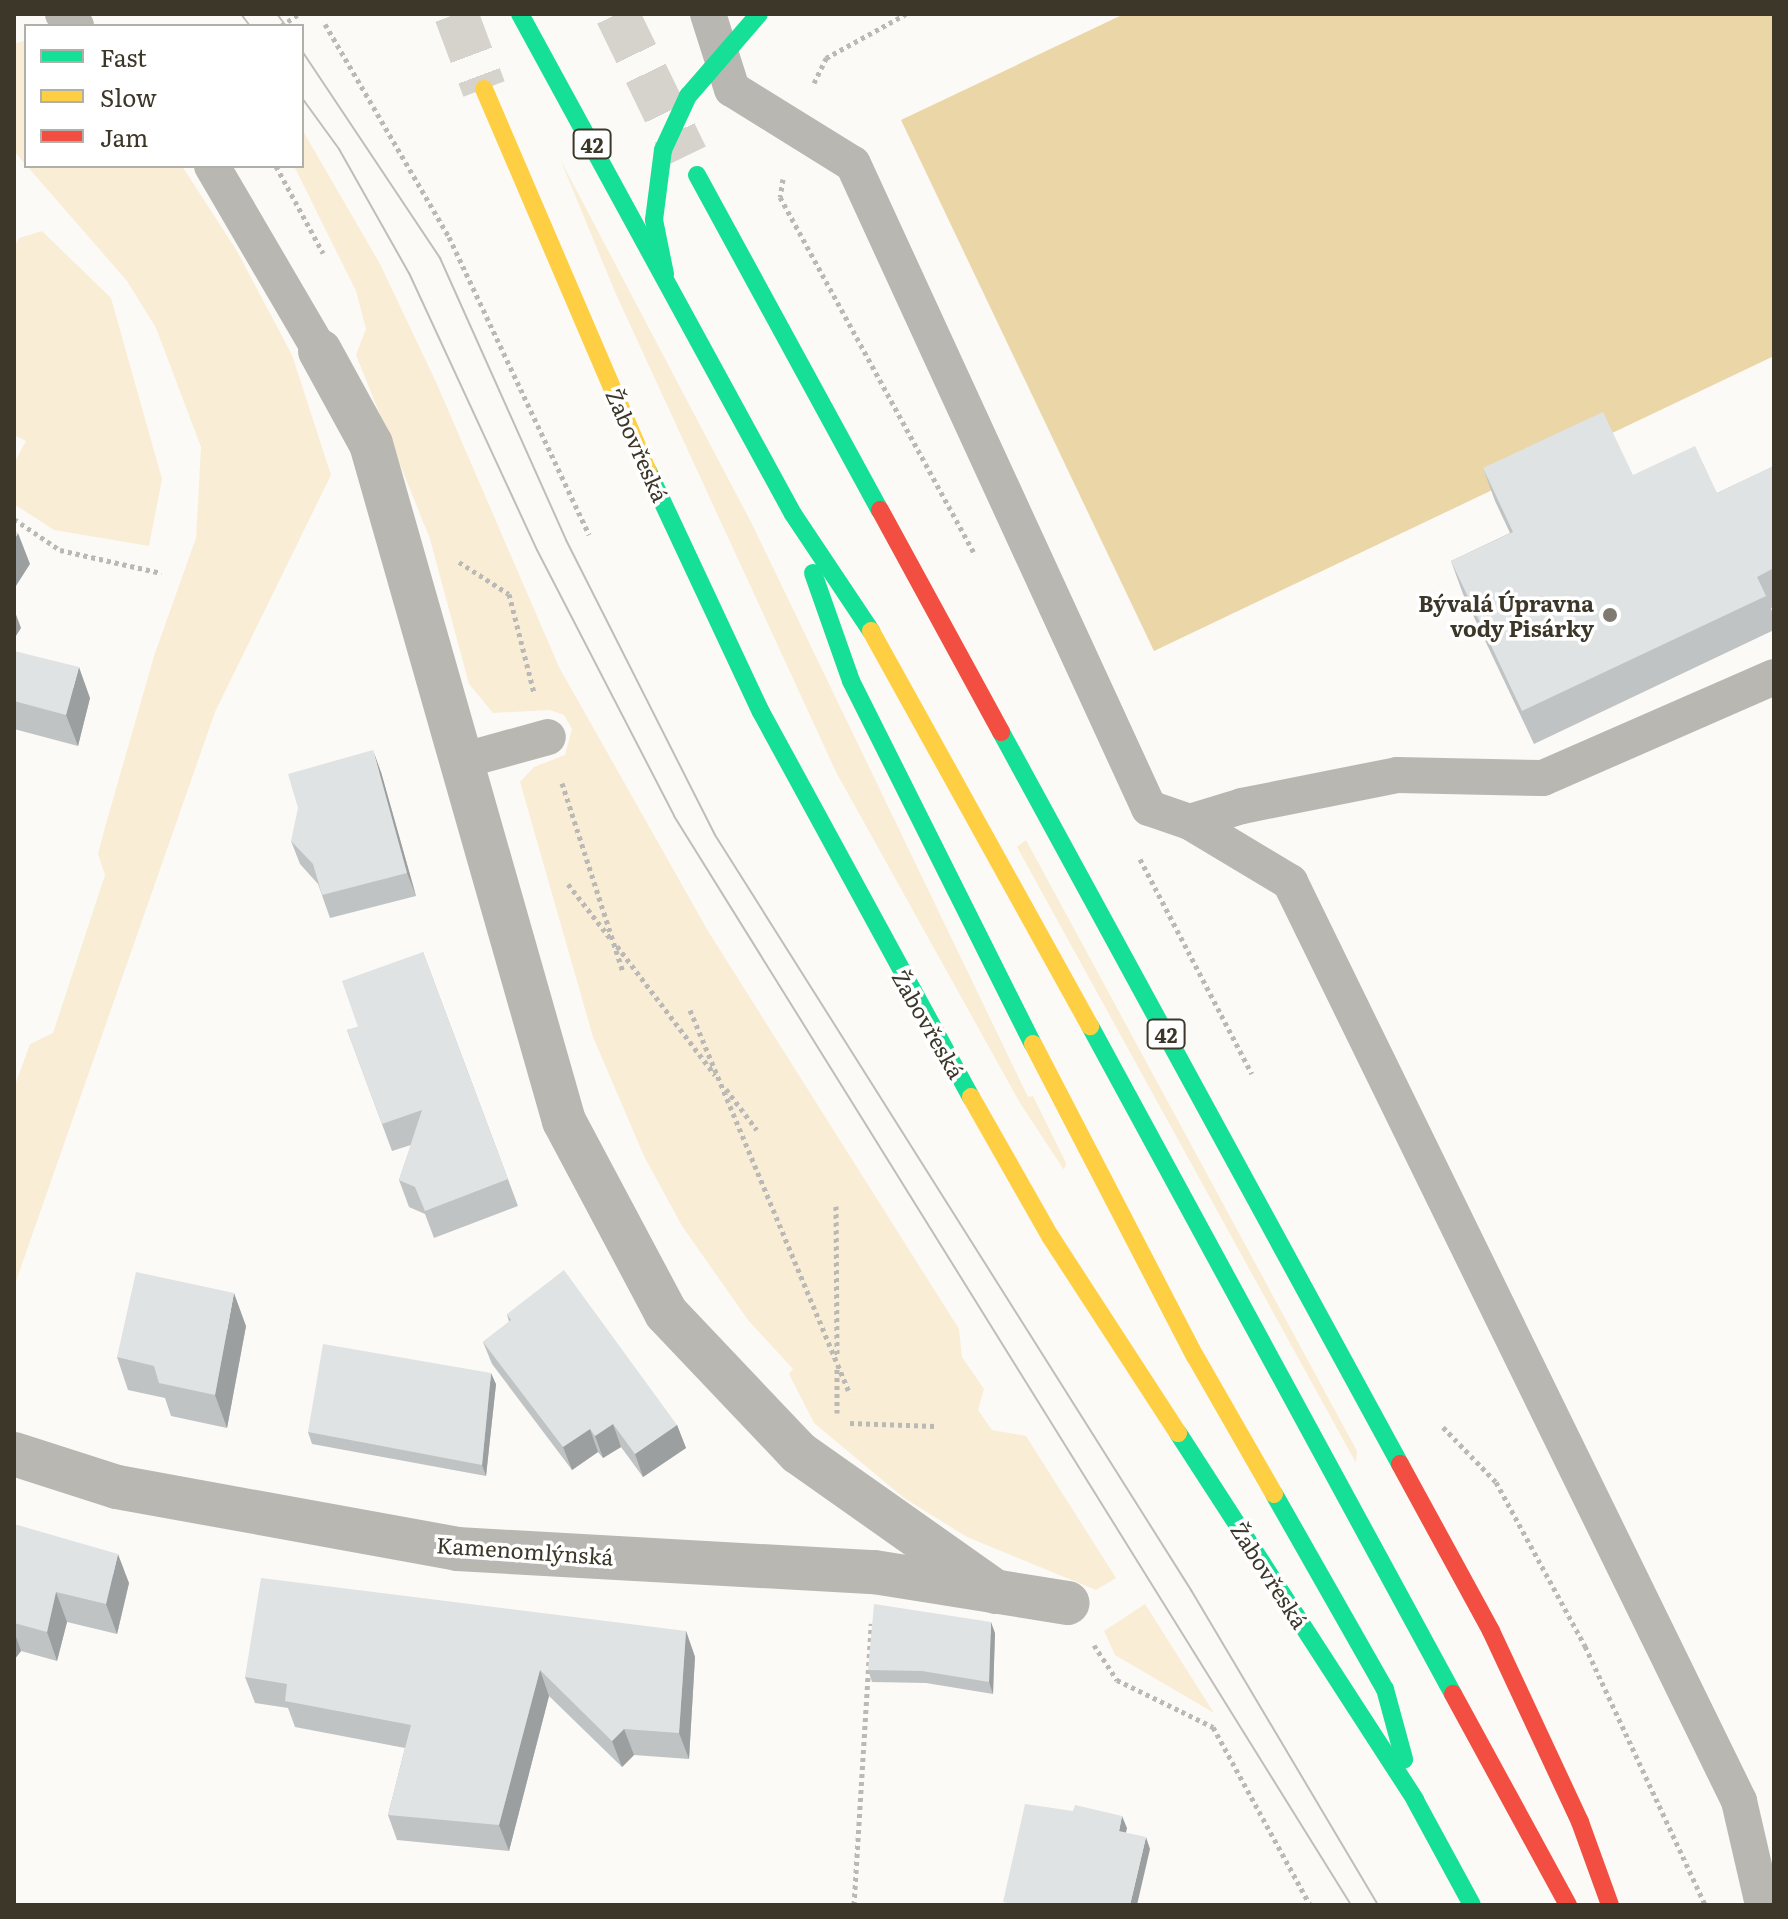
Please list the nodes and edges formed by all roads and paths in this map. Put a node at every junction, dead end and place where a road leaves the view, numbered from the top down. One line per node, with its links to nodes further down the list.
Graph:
1 (520, 14): 10 (highway, 42)
2 (708, 14): 7 (lane)
3 (759, 14): 10 (highway, bridge)
4 (906, 14): 7 (path)
5 (325, 24): 14 (path)
6 (484, 89): 36 (highway, Žabovřeská / 42)
7 (792, 125): 15 (path); 20 (lane)
8 (213, 168): 11 (lane)
9 (697, 175): 41 (highway, 42)
10 (665, 274): 12 (highway, 42)
11 (320, 351): 19 (street)
12 (793, 514): 36 (highway, 42); 40 (highway, 42)
13 (14, 519): 16 (path)
14 (589, 535)
15 (979, 562)
16 (161, 573)
17 (1774, 677): 20 (lane)
18 (548, 737): 19 (lane)
19 (461, 761): 34 (street)
20 (1190, 822): 43 (lane)
21 (1139, 857): 24 (path)
22 (568, 884): 25 (path)
23 (690, 1010): 25 (path)
24 (1254, 1078)
25 (720, 1082): 26 (path); 28 (path)
26 (757, 1130)
27 (836, 1206): 28 (path)
28 (837, 1362): 29 (path); 31 (path)
29 (850, 1394)
30 (1432, 1416): 42 (path)
31 (935, 1426)
32 (14, 1454): 33 (street, Kamenomlýnská)
33 (874, 1572): 34 (street, Kamenomlýnská); 37 (path)
34 (996, 1592): 35 (street)
35 (1068, 1603): 38 (path)
36 (1415, 1800): 39 (highway, Žabovřeská / 42)
37 (854, 1905)
38 (1310, 1905)
39 (1472, 1905)
40 (1568, 1905)
41 (1610, 1905)
42 (1705, 1905)
43 (1763, 1905)

